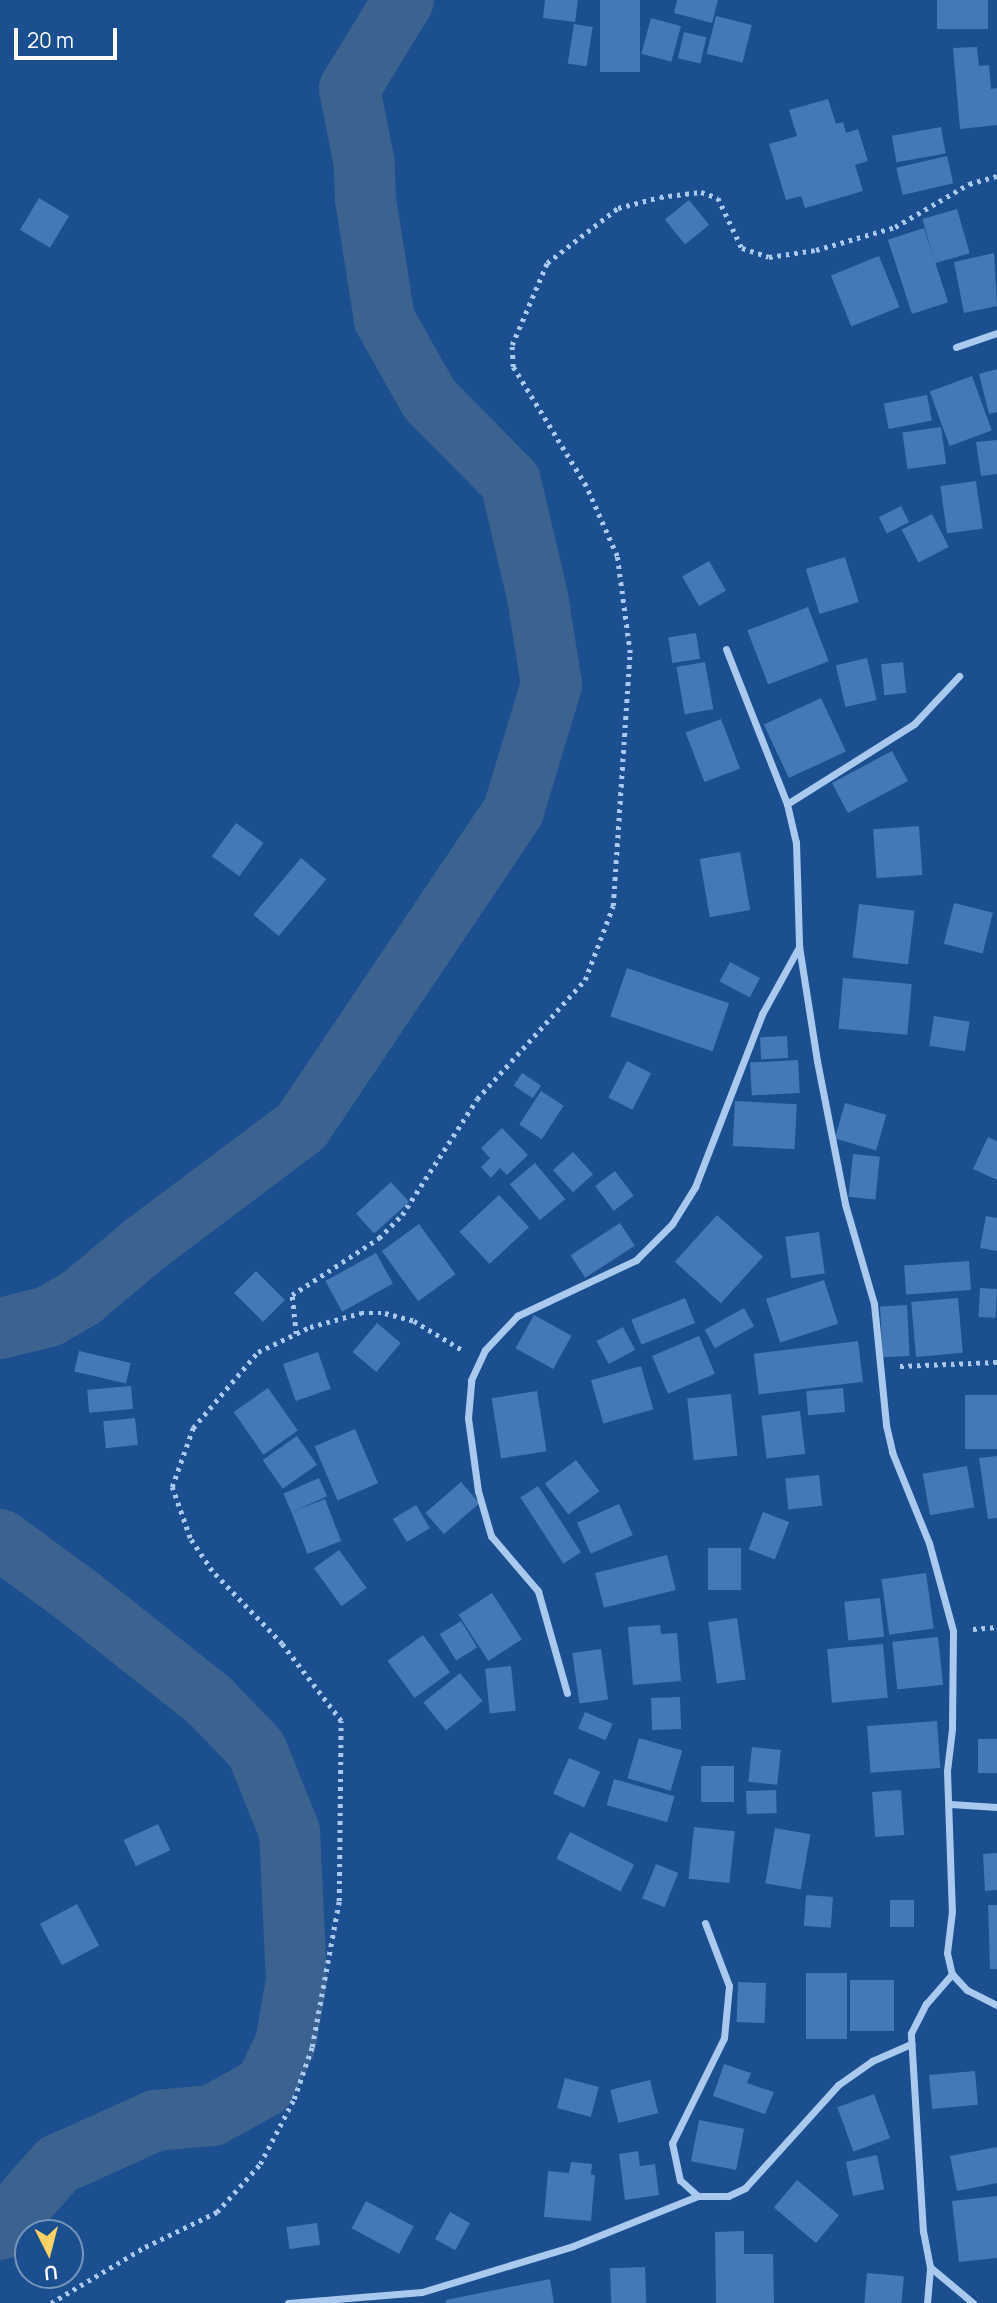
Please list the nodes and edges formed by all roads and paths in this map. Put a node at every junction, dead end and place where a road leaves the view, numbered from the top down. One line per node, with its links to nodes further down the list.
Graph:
1 (997, 176): 8 (path)
2 (997, 333): 3 (street)
3 (956, 347)
4 (726, 649): 6 (street)
5 (959, 676): 6 (street)
6 (787, 804): 7 (street)
7 (799, 946): 9 (street); 11 (street)
8 (296, 1334): 9 (path); 21 (path)
9 (480, 1360): 12 (street)
10 (997, 1362): 11 (path)
11 (878, 1366): 13 (street)
12 (567, 1693)
13 (950, 1804): 14 (street); 16 (street)
14 (997, 1807)
15 (705, 1923): 19 (street)
16 (952, 1974): 17 (street); 18 (street)
17 (997, 2005)
18 (911, 2044): 19 (street); 20 (street)
19 (698, 2196): 22 (street)
20 (930, 2267): 23 (street); 24 (street)
21 (51, 2303)
22 (288, 2303)
23 (927, 2303)
24 (974, 2303)

